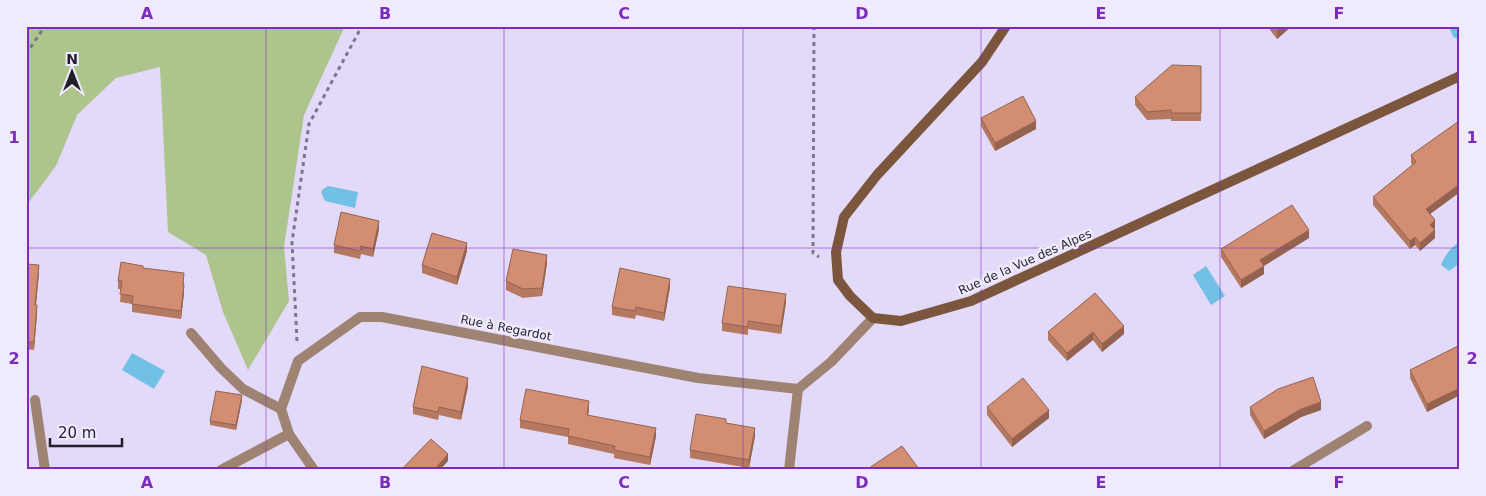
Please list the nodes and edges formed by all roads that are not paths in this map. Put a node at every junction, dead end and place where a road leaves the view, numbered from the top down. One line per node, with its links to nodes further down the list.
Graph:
1 (1006, 26): 3 (street)
2 (1460, 76): 3 (street, Rue de la Vue des Alpes)
3 (873, 318): 5 (street)
4 (191, 333): 7 (street)
5 (798, 389): 7 (street, Rue à Regardot); 13 (street)
6 (35, 400): 10 (street)
7 (281, 409): 9 (street)
8 (1367, 426): 14 (street)
9 (289, 434): 11 (street); 12 (street)
10 (45, 470)
11 (221, 470)
12 (314, 470)
13 (789, 470)
14 (1294, 470)

